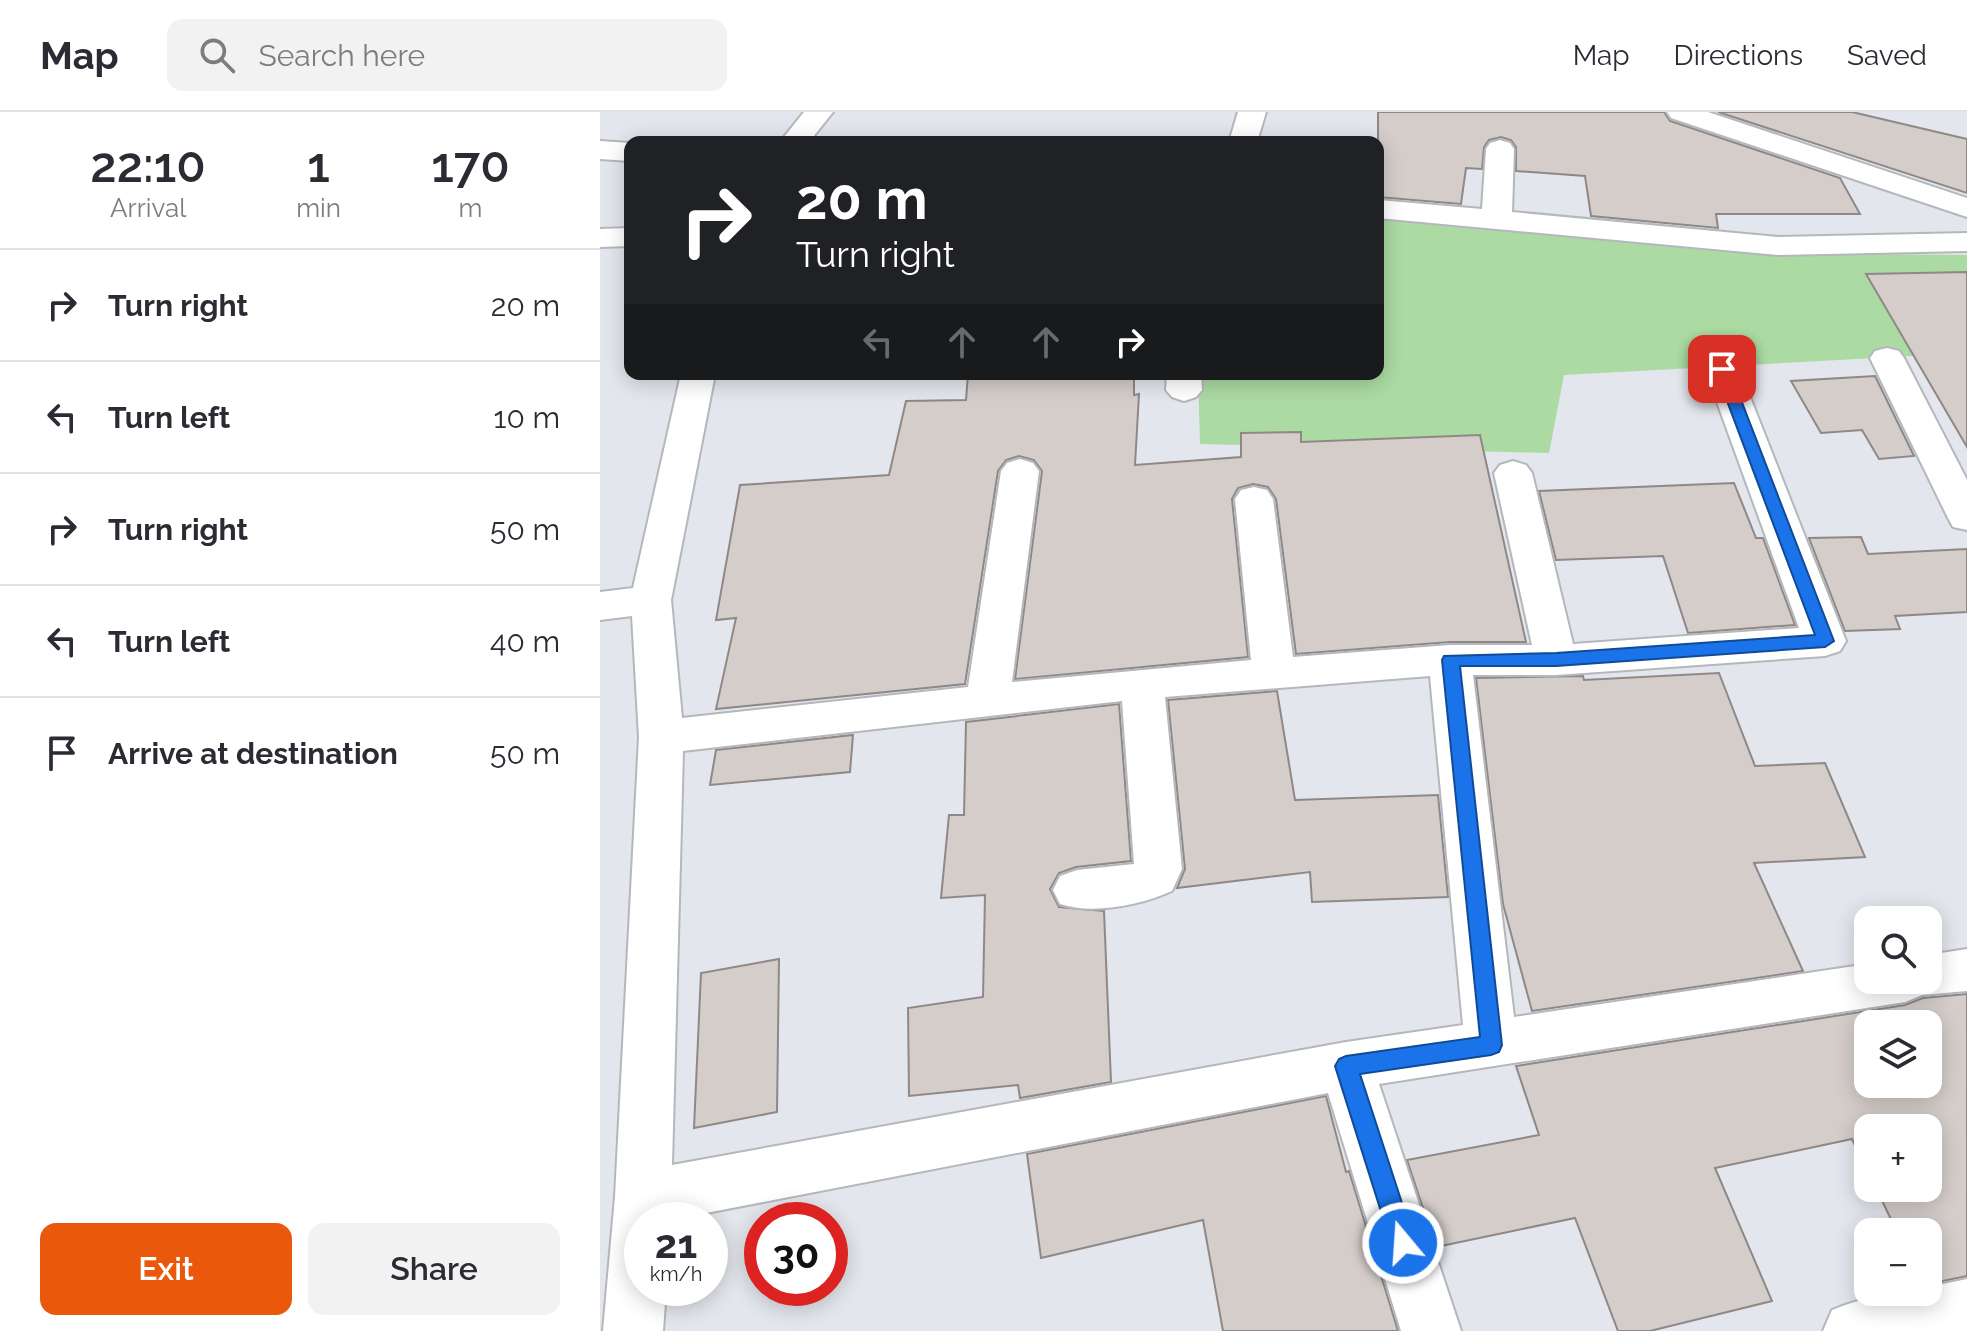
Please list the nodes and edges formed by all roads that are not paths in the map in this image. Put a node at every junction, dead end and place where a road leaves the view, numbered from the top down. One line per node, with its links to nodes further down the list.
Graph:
1 (819, 112): 4 (street)
2 (1252, 112): 5 (street)
3 (1681, 112): 9 (street)
4 (799, 136)
5 (1245, 136)
6 (1500, 149): 11 (street)
7 (600, 150): 8 (street)
8 (624, 152)
9 (1967, 208)
10 (1384, 210): 11 (street)
11 (1497, 219): 14 (street)
12 (624, 237): 13 (street)
13 (600, 238)
14 (1967, 242)
15 (1887, 358): 21 (street)
16 (1722, 369): 25 (street)
17 (697, 380): 22 (street)
18 (1020, 471): 28 (street)
19 (1513, 473): 25 (street)
20 (1254, 499): 26 (street)
21 (1967, 518)
22 (651, 600): 23 (street); 29 (street)
23 (600, 606)
24 (1450, 660): 25 (street); 26 (street); 34 (street)
25 (1556, 660)
26 (1274, 673): 27 (street)
27 (1142, 683): 28 (street); 30 (street)
28 (988, 699): 29 (street)
29 (661, 737): 36 (street)
30 (1077, 890)
31 (1967, 970): 32 (street)
32 (1942, 974)
33 (1854, 988): 34 (street)
34 (1491, 1045): 35 (street)
35 (1346, 1066): 36 (street); 39 (street)
36 (643, 1197): 38 (street)
37 (1967, 1309): 40 (street)
38 (623, 1318)
39 (1431, 1331)
40 (1853, 1331)

